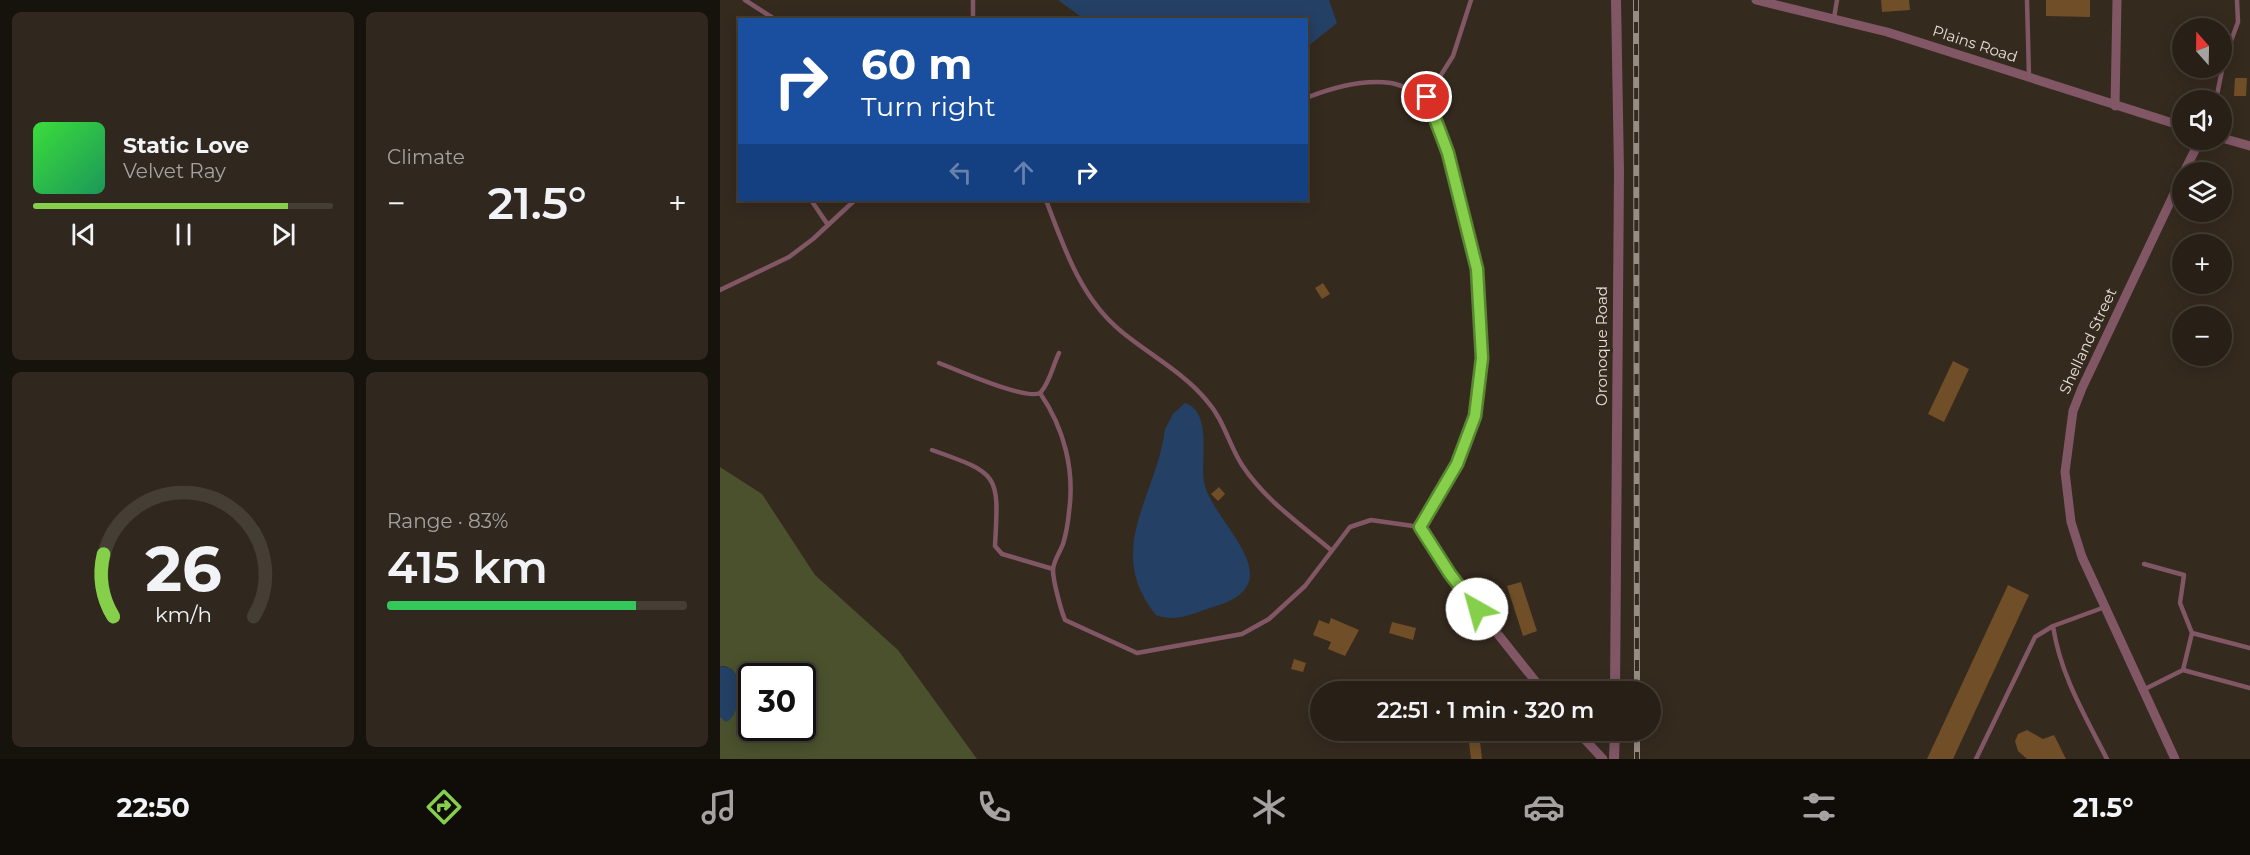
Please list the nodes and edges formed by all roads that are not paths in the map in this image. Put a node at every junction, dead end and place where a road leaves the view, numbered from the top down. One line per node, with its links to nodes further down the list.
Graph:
1 (746, 0): 10 (lane)
2 (973, 0): 11 (lane)
3 (1471, 0): 15 (lane)
4 (1616, 0): 41 (street, Oronoque Road)
5 (1756, 0): 12 (street, Plains Road)
6 (1837, 0): 12 (lane)
7 (2028, 0): 13 (lane)
8 (2117, 0): 17 (street)
9 (2237, 0): 14 (lane)
10 (773, 18)
11 (973, 18)
12 (1834, 18): 13 (street, Plains Road)
13 (2029, 77): 17 (street, Plains Road)
14 (2218, 90)
15 (1427, 97): 16 (lane); 31 (lane)
16 (1308, 98)
17 (2115, 106): 18 (street, Plains Road)
18 (2172, 123)
19 (2232, 141): 20 (street)
20 (2250, 146)
21 (2172, 198): 35 (street, Shelland Street)
22 (812, 201): 25 (lane)
23 (854, 201): 25 (lane)
24 (1046, 201): 32 (lane)
25 (828, 225): 26 (lane)
26 (720, 290)
27 (1059, 353): 29 (lane)
28 (939, 363): 29 (lane)
29 (1040, 393): 34 (lane)
30 (932, 450): 34 (lane)
31 (1420, 527): 32 (lane); 40 (street)
32 (1331, 550): 34 (lane)
33 (2144, 564): 37 (lane)
34 (1053, 569)
35 (2105, 607): 36 (lane); 43 (street, Shelland Street)
36 (2053, 626): 48 (lane); 49 (lane)
37 (2192, 633): 38 (lane); 39 (lane)
38 (2250, 648)
39 (2183, 670): 42 (lane); 43 (lane)
40 (1535, 681)
41 (1615, 681)
42 (2250, 688)
43 (2144, 690): 50 (street, Shelland Street)
44 (1586, 741): 46 (street)
45 (1615, 741): 47 (street)
46 (1603, 759)
47 (1614, 759)
48 (1976, 759)
49 (2107, 759)
50 (2175, 759)

